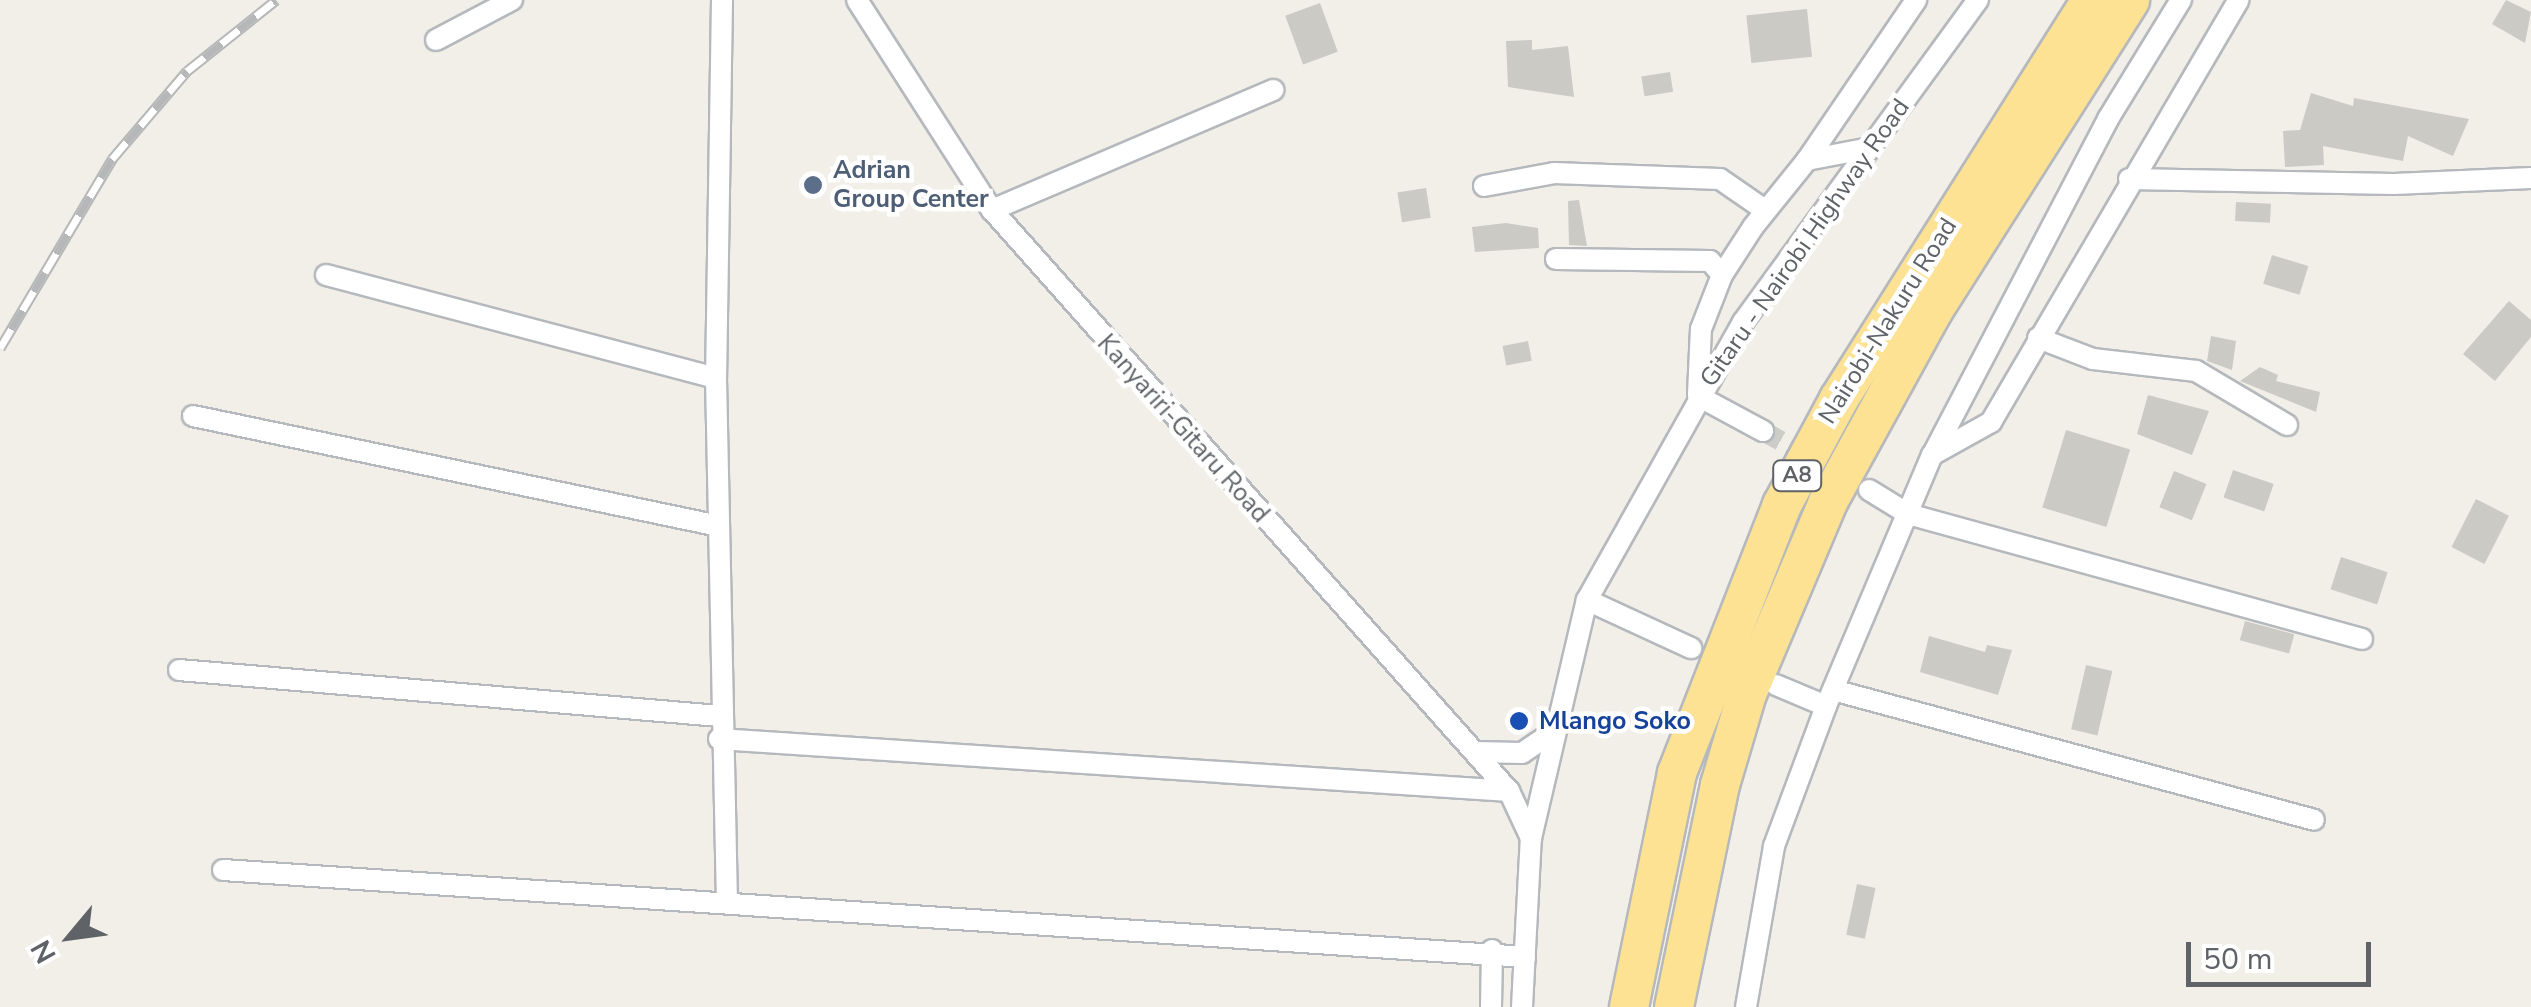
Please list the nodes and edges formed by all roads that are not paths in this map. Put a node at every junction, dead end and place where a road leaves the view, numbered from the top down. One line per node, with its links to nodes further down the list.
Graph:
1 (512, 0): 10 (street)
2 (722, 0): 23 (street)
3 (857, 0): 17 (street, Kanyariri-Gitaru Road)
4 (1916, 0): 13 (street)
5 (1978, 0): 12 (street, Gitaru - Nairobi Highway Road)
6 (2092, 0): 51 (highway, Nairobi-Nakuru Road / A8)
7 (2130, 0): 52 (highway, Nairobi-Nakuru Road / A8)
8 (2181, 0): 28 (street)
9 (2239, 0): 14 (street)
10 (436, 40)
11 (1274, 90): 17 (street)
12 (1870, 148): 13 (street); 24 (street, Gitaru - Nairobi Highway Road)
13 (1807, 160): 18 (street)
14 (2129, 178): 15 (street); 22 (street)
15 (2531, 178)
16 (1484, 186): 18 (street)
17 (992, 210): 41 (street, Kanyariri-Gitaru Road)
18 (1766, 210): 20 (street)
19 (1556, 259): 20 (street)
20 (1722, 275): 24 (street)
21 (326, 276): 23 (street)
22 (2038, 338): 26 (street); 28 (street)
23 (716, 378): 31 (street)
24 (1698, 396): 27 (street); 32 (street, Gitaru - Nairobi Highway Road)
25 (193, 416): 31 (street)
26 (2287, 425)
27 (1762, 431)
28 (1932, 456): 30 (street)
29 (1869, 490): 30 (street)
30 (1908, 514): 33 (street); 37 (street)
31 (719, 526): 38 (street)
32 (1587, 600): 34 (street); 39 (street, Gitaru - Nairobi Highway Road)
33 (2362, 639)
34 (1690, 648)
35 (178, 670): 38 (street)
36 (1776, 685): 37 (street)
37 (1829, 698): 43 (street); 53 (street)
38 (719, 716): 40 (street)
39 (1550, 734): 41 (street); 44 (street, Gitaru - Nairobi Highway Road)
40 (720, 738): 42 (street); 46 (street)
41 (1475, 752): 42 (street, Kanyariri-Gitaru Road)
42 (1509, 791): 44 (street, Kanyariri-Gitaru Road)
43 (2314, 820)
44 (1531, 838): 48 (street)
45 (223, 870): 46 (street)
46 (727, 902): 47 (street)
47 (1492, 950): 48 (street); 49 (street)
48 (1525, 957): 50 (street)
49 (1491, 1007)
50 (1522, 1007)
51 (1629, 1007)
52 (1674, 1007)
53 (1746, 1007)

